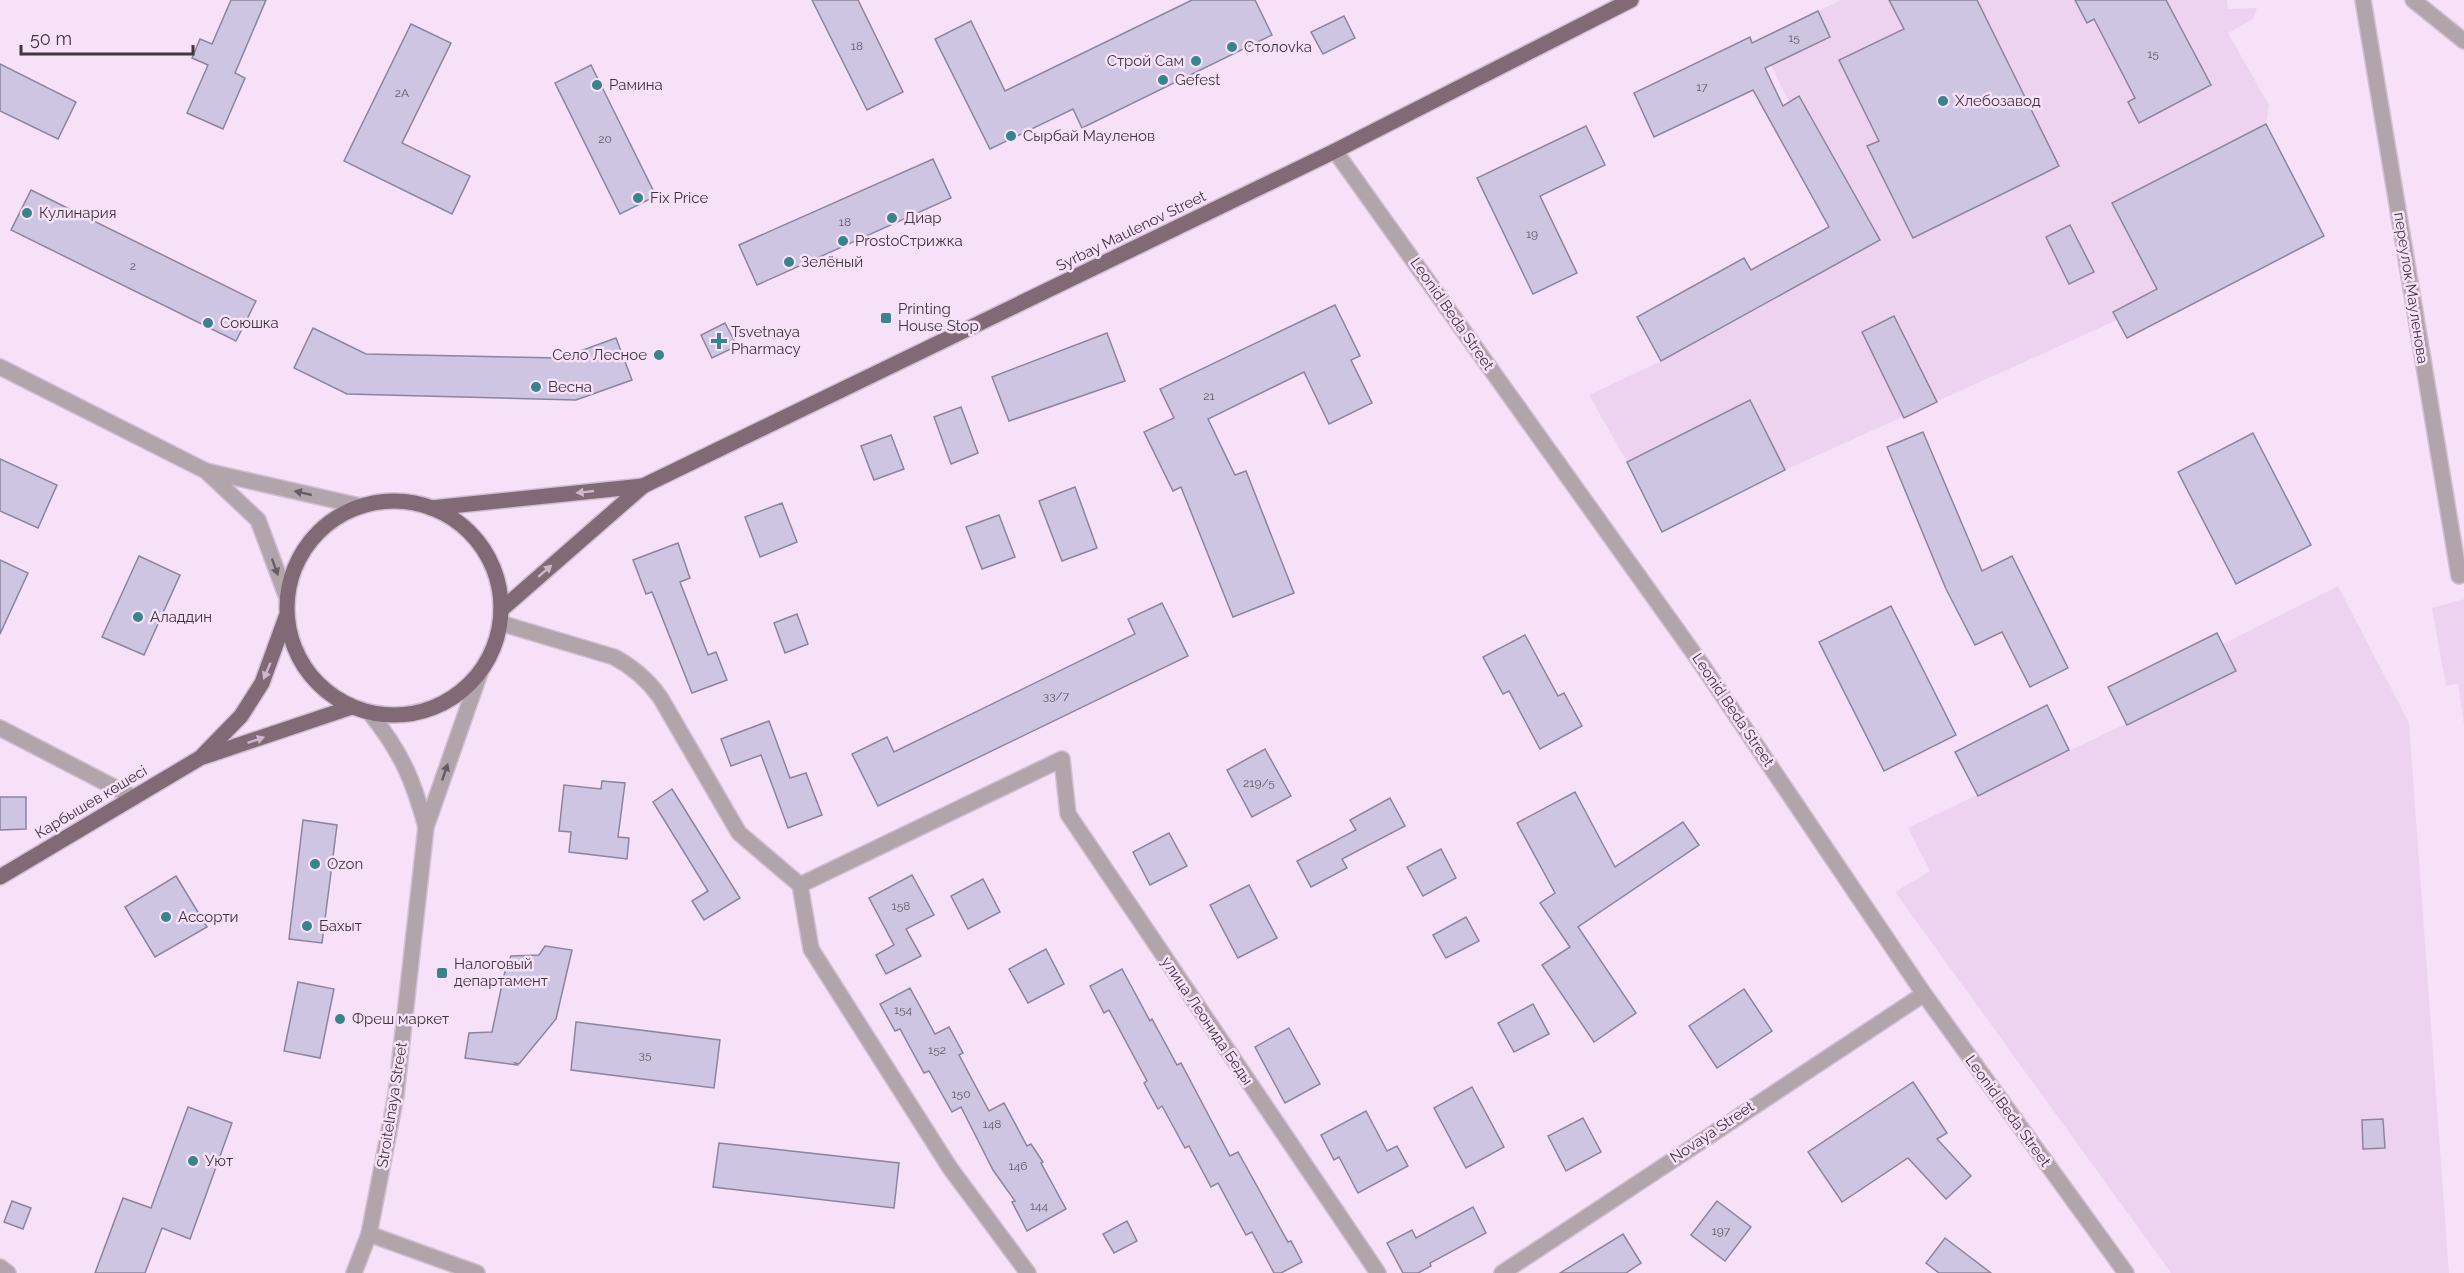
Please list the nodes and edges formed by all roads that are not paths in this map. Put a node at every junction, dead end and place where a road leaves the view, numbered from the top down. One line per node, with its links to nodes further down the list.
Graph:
1 (1631, 0): 5 (main road, Syrbay Maulenov Street)
2 (2363, 0): 11 (street, переулок Мауленова)
3 (2413, 0): 4 (street)
4 (2464, 41)
5 (1335, 151): 8 (main road, Syrbay Maulenov Street); 24 (street, Leonid Beda Street)
6 (0, 367): 7 (street)
7 (206, 471): 9 (street, one-way to 7); 12 (street, one-way to 12)
8 (643, 486): 10 (main road, one-way to 10); 14 (main road, one-way to 8)
9 (360, 506): 10 (main road); 12 (main road)
10 (431, 508): 14 (main road)
11 (2459, 576)
12 (287, 598): 13 (main road)
13 (286, 616): 16 (main road); 19 (main road, one-way to 19)
14 (501, 616): 15 (main road); 23 (street)
15 (480, 673): 17 (main road); 21 (street, one-way to 15)
16 (352, 707): 17 (main road); 19 (main road, one-way to 16)
17 (370, 713): 21 (street)
18 (0, 728): 20 (street)
19 (200, 758): 20 (main road, Карбышев көшесі)
20 (132, 797): 22 (main road, Карбышев көшесі)
21 (426, 827): 25 (street, Stroitelnaya Street)
22 (0, 877)
23 (800, 885): 30 (street); 31 (street, улица Леонида Беды)
24 (1924, 993): 32 (street, Novaya Street); 33 (street, Leonid Beda Street)
25 (369, 1234): 28 (street, Stroitelnaya Street); 29 (street)
26 (0, 1267): 27 (street)
27 (8, 1273)
28 (354, 1273)
29 (477, 1273)
30 (1028, 1273)
31 (1378, 1273)
32 (1502, 1273)
33 (2126, 1273)

